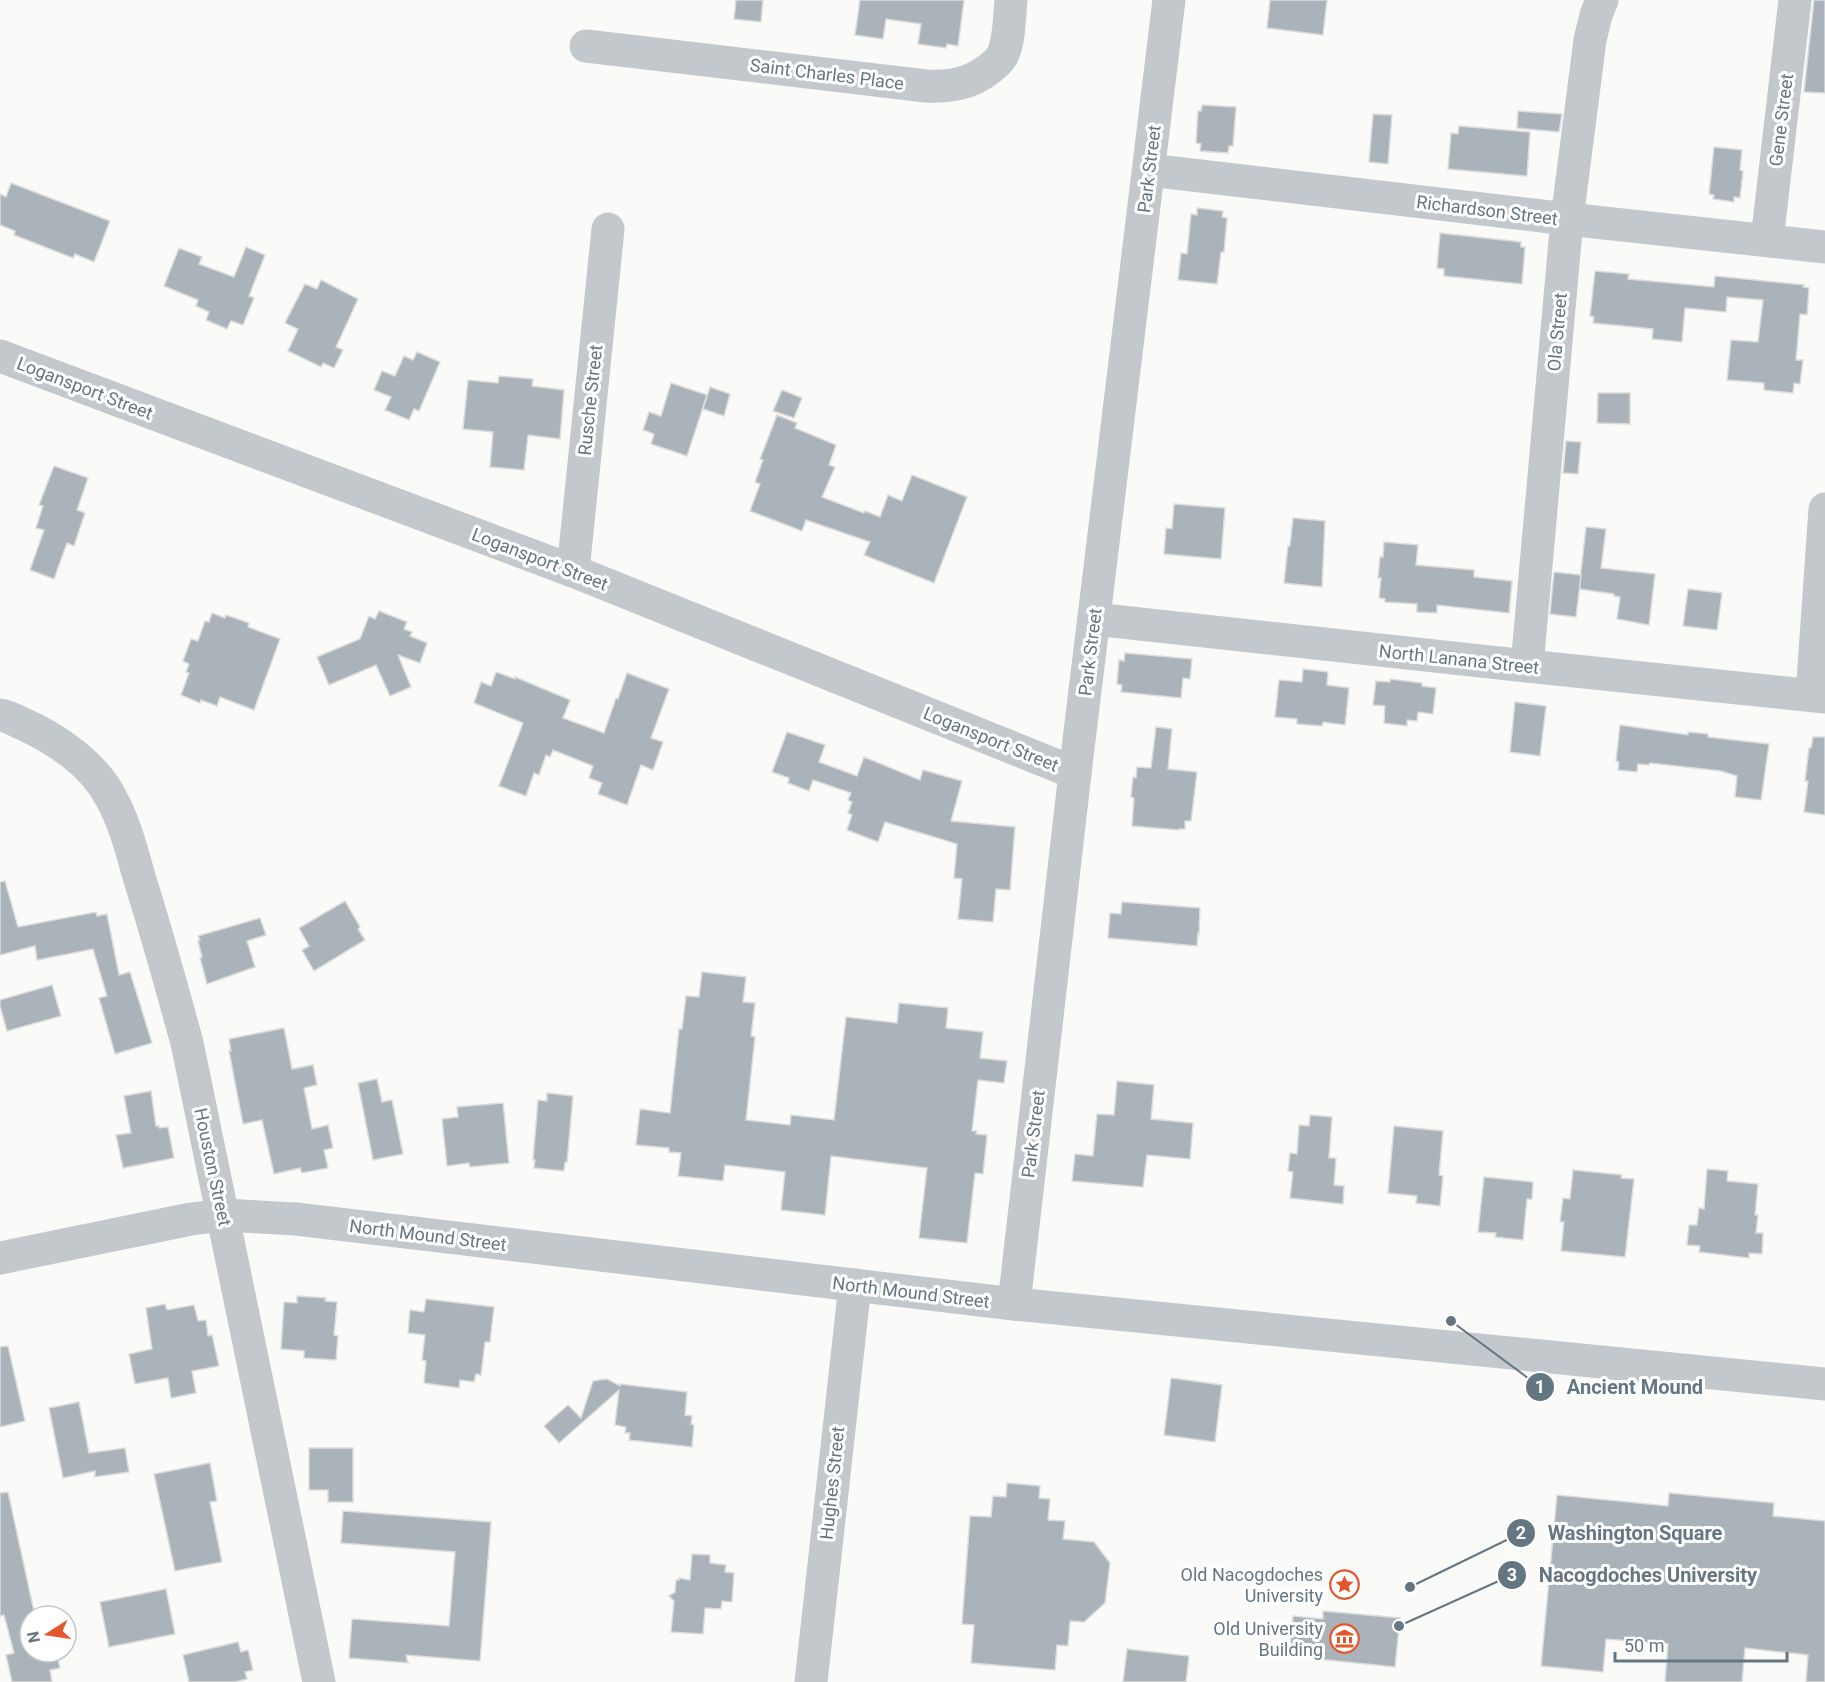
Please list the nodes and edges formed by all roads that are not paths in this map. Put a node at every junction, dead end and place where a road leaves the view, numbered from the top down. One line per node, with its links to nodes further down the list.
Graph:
1 (1011, 0): 5 (street, Saint Charles Place)
2 (1169, 0): 6 (street, Park Street)
3 (1602, 0): 7 (street, Ola Street)
4 (1795, 0): 9 (street, Gene Street)
5 (586, 46)
6 (1149, 171): 7 (street, Richardson Street); 14 (street, Park Street)
7 (1567, 219): 9 (street, Richardson Street); 15 (street, Ola Street)
8 (608, 230): 13 (street, Rusche Street)
9 (1767, 240): 10 (street, Richardson Street)
10 (1825, 247)
11 (0, 356): 13 (street, Logansport Street)
12 (1825, 509): 16 (street)
13 (573, 571): 18 (street, Logansport Street)
14 (1094, 619): 15 (street, North Lanana Street); 18 (street, Park Street)
15 (1527, 666): 16 (street, North Lanana Street)
16 (1819, 696)
17 (0, 715): 19 (street, Houston Street)
18 (1075, 773): 22 (street, Park Street)
19 (223, 1215): 20 (street, North Mound Street); 21 (street, North Mound Street); 24 (street, Houston Street)
20 (0, 1257)
21 (855, 1285): 22 (street, North Mound Street); 25 (street, Hughes Street)
22 (1014, 1304): 23 (street, North Mound Street)
23 (1825, 1384)
24 (319, 1682)
25 (811, 1682)

